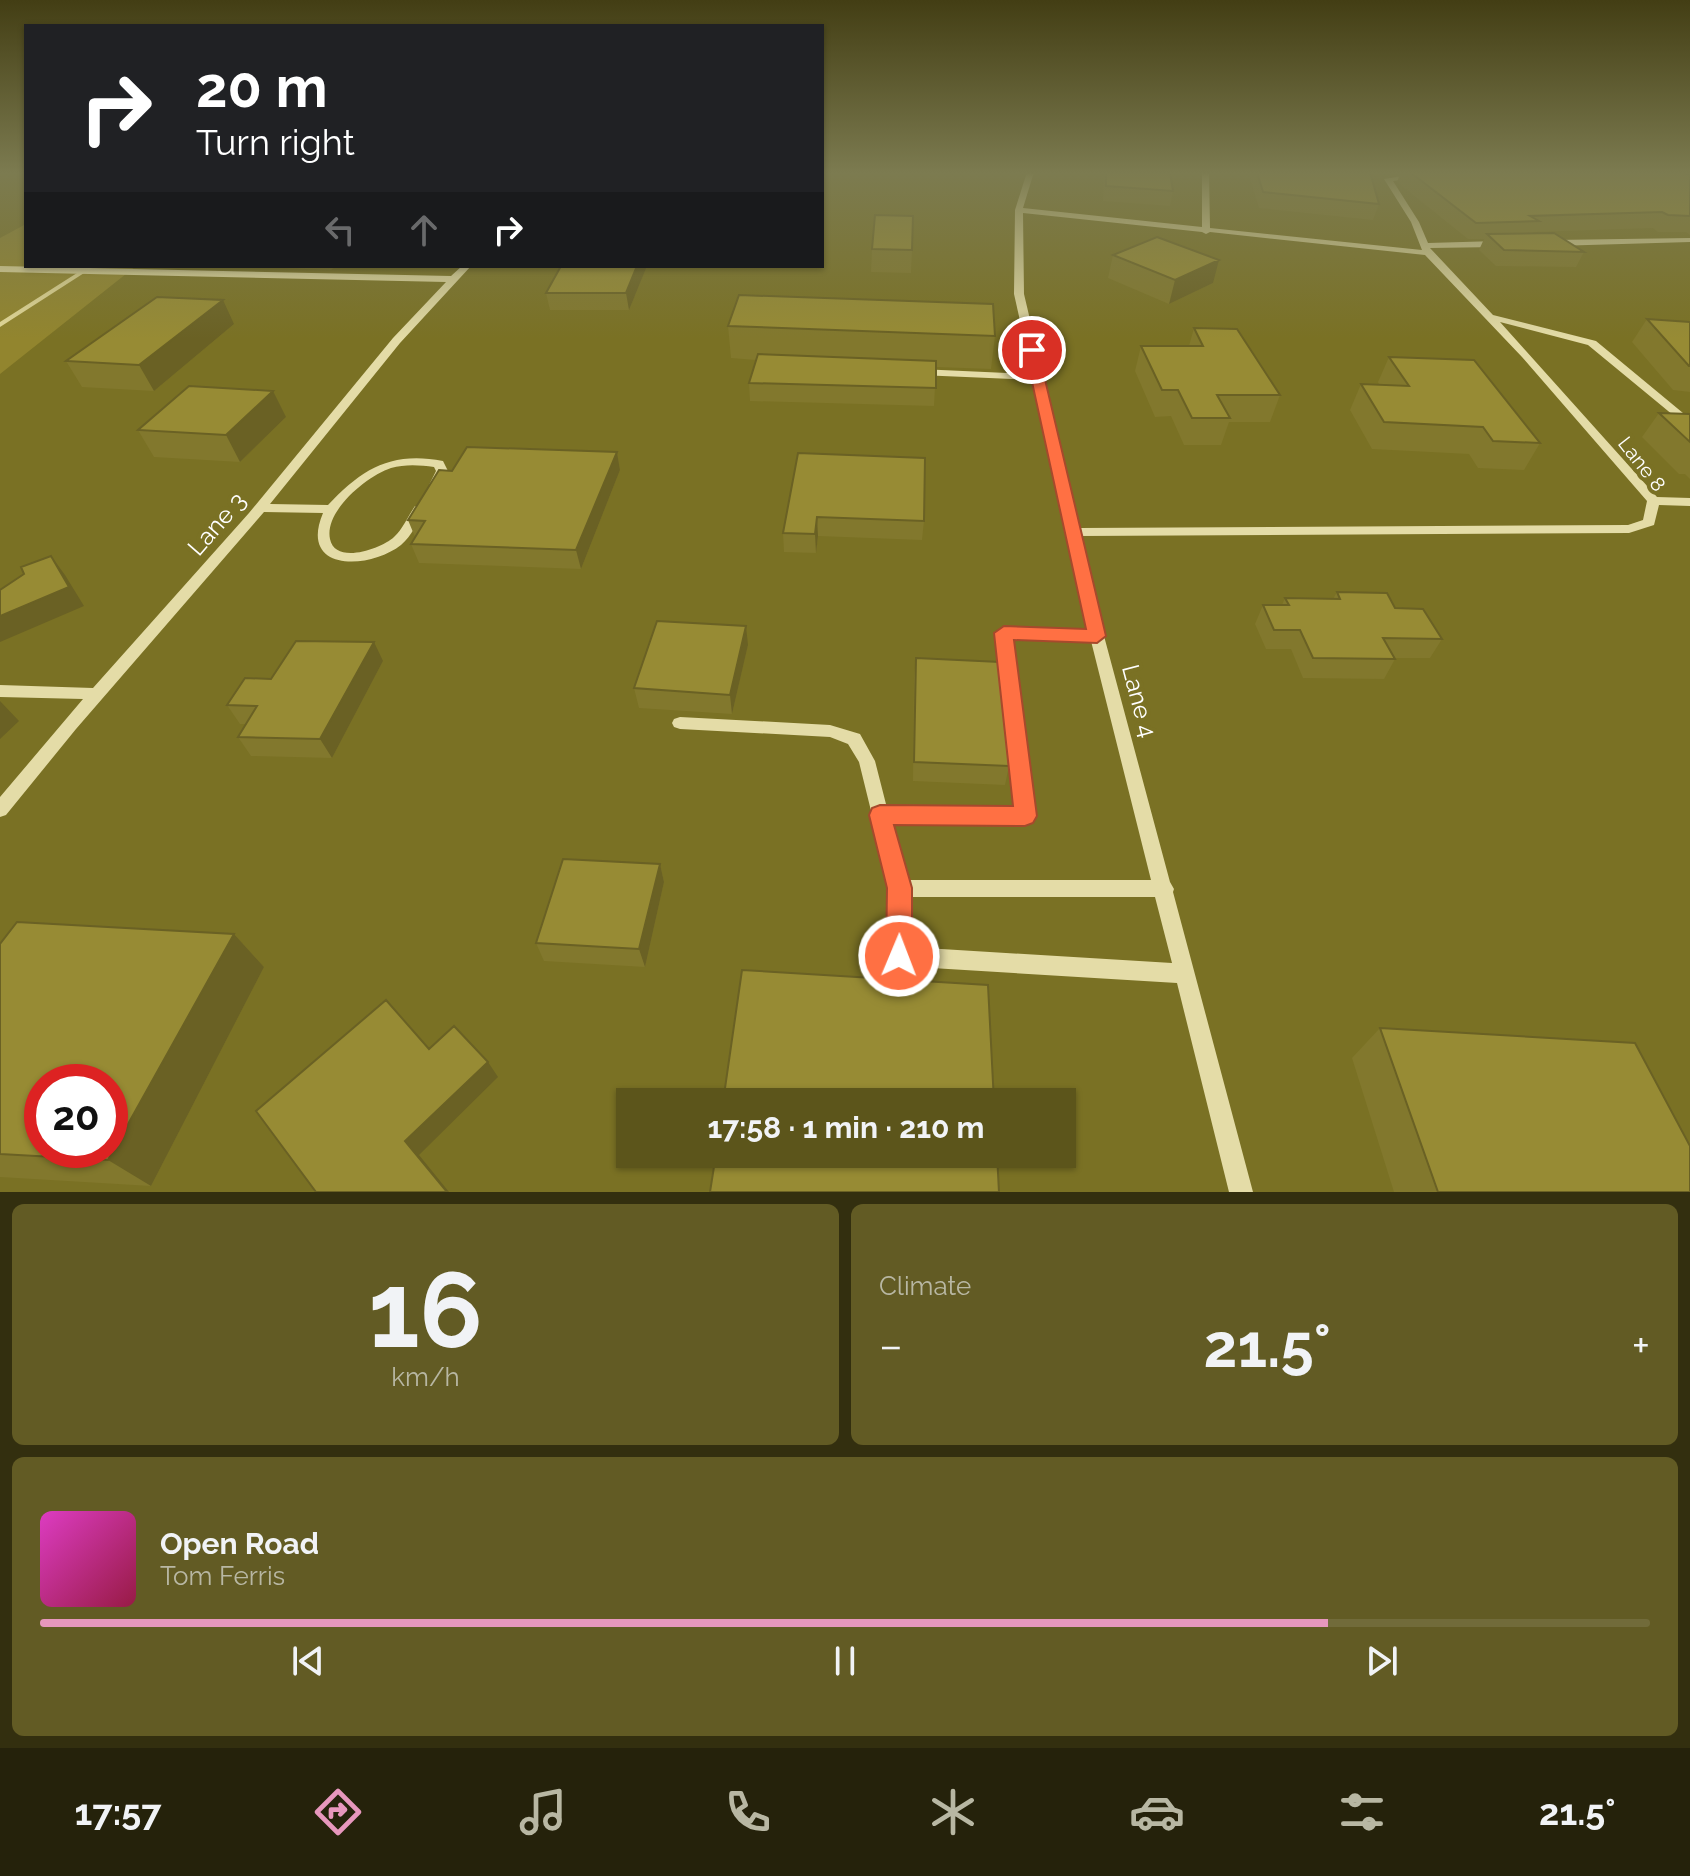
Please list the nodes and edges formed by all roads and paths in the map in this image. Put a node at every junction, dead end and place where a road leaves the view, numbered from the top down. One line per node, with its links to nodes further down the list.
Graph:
1 (1019, 228): 15 (street, Lane 4)
2 (1169, 228): 5 (street)
3 (1206, 228): 5 (street)
4 (1417, 228): 9 (street, Lane 8)
5 (1206, 232): 9 (street)
6 (1690, 240): 7 (street)
7 (1541, 243)
8 (1511, 244): 9 (street)
9 (1427, 250): 13 (street, Lane 8)
10 (465, 268): 12 (street, Lane 3)
11 (0, 269): 12 (street)
12 (452, 279): 19 (street, Lane 3)
13 (1489, 317): 16 (street); 17 (street, Lane 8)
14 (909, 372): 15 (street)
15 (1038, 377): 21 (street, Lane 4)
16 (1683, 418)
17 (1653, 501): 18 (street); 21 (street, Lane 8)
18 (1690, 502)
19 (260, 508): 20 (street); 24 (street, Lane 3)
20 (331, 509): 20 (street)
21 (1074, 532): 22 (street, Lane 4)
22 (1097, 636): 27 (street); 29 (street, Lane 4)
23 (0, 691): 24 (street)
24 (98, 694): 26 (street, Lane 3)
25 (680, 723): 27 (street)
26 (0, 810)
27 (880, 815): 28 (street)
28 (899, 888): 29 (street); 30 (street)
29 (1165, 889): 30 (street, Lane 4)
30 (1186, 974): 31 (street, Lane 4)
31 (1241, 1192)

